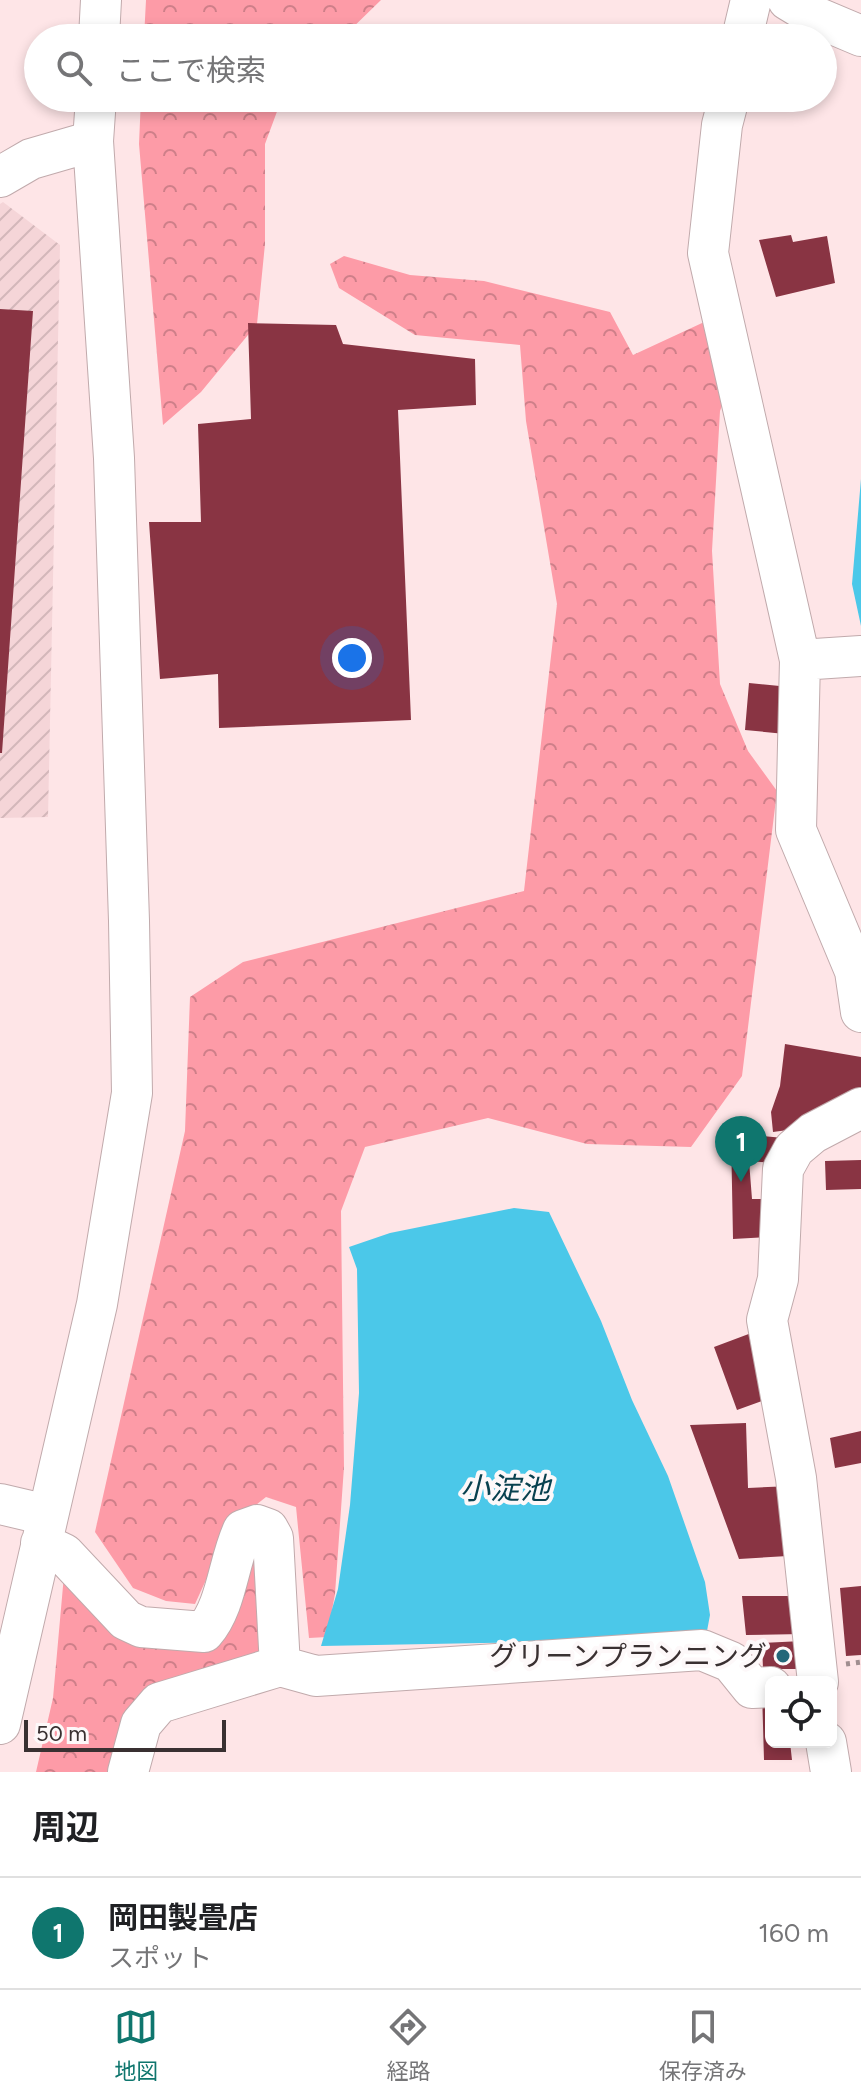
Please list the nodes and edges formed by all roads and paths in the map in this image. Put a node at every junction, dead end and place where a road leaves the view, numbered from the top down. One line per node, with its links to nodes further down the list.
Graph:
1 (101, 0): 4 (street)
2 (751, 0): 5 (street)
3 (788, 0): 6 (street)
4 (100, 24)
5 (745, 24)
6 (833, 24)
7 (837, 26): 8 (street)
8 (861, 36)
9 (95, 112): 11 (street)
10 (725, 112): 14 (street)
11 (93, 141): 12 (street); 18 (street)
12 (0, 177)
13 (861, 656): 14 (street)
14 (800, 660): 15 (street)
15 (861, 1012)
16 (861, 1108): 20 (street)
17 (0, 1504): 18 (street)
18 (44, 1529): 19 (street); 22 (street)
19 (280, 1666): 21 (street); 24 (street)
20 (817, 1676)
21 (765, 1687)
22 (0, 1724)
23 (827, 1748): 25 (street)
24 (128, 1772)
25 (831, 1772)

